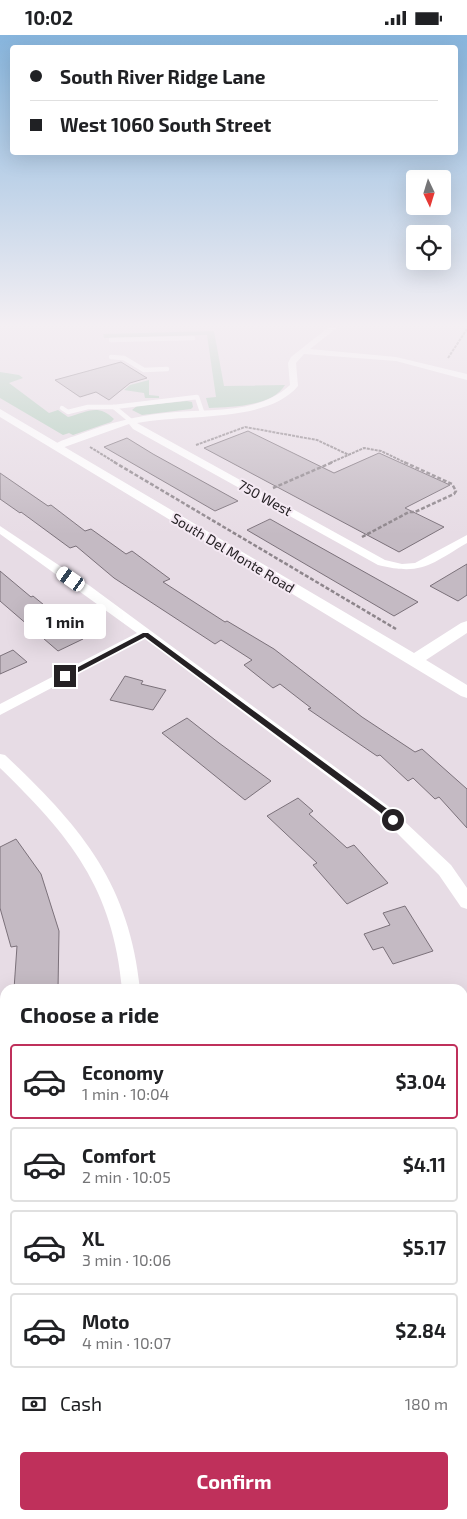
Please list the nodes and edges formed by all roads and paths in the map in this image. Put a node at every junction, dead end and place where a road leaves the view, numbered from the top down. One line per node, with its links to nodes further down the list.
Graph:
1 (283, 396): 5 (street)
2 (114, 407): 3 (lane); 5 (lane); 6 (lane)
3 (62, 408)
4 (0, 412): 8 (street, South Del Monte Road)
5 (202, 412): 6 (street)
6 (131, 421): 8 (street); 14 (street, 750 West)
7 (86, 445): 17 (path)
8 (56, 447): 18 (street, South Del Monte Road)
9 (193, 447): 10 (path)
10 (349, 455): 11 (path); 13 (path)
11 (272, 489)
12 (0, 529): 16 (street)
13 (362, 537)
14 (467, 538)
15 (467, 626): 18 (street)
16 (145, 634): 20 (street); 22 (street)
17 (403, 634)
18 (414, 660): 19 (street, South Del Monte Road)
19 (467, 692)
20 (0, 710)
21 (0, 759): 23 (street)
22 (467, 902)
23 (130, 984)

